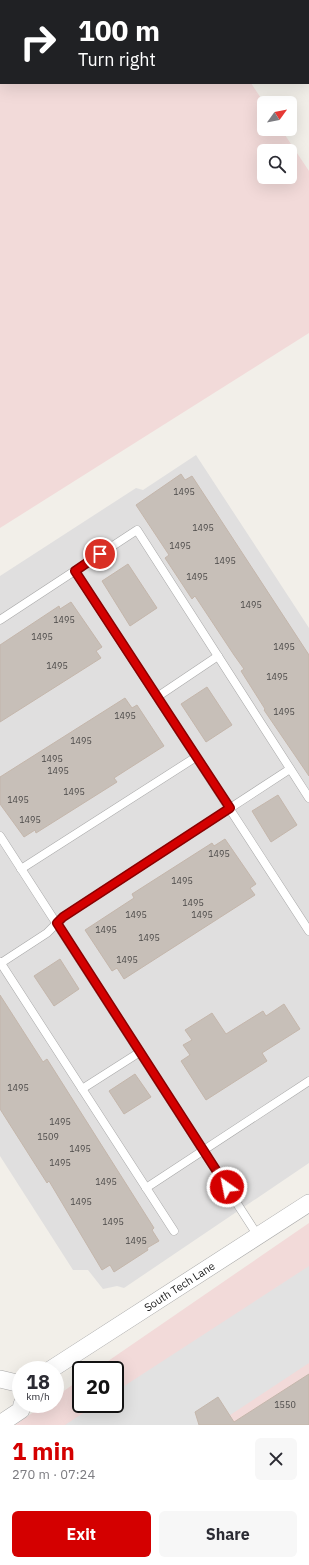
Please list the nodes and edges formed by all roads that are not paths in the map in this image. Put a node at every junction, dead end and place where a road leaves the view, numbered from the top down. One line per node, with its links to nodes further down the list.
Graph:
1 (75, 571): 2 (lane); 3 (lane); 4 (lane)
2 (0, 620)
3 (218, 656): 4 (lane); 6 (lane)
4 (157, 697): 5 (lane)
5 (196, 757): 8 (lane); 10 (lane)
6 (290, 769): 7 (lane); 8 (lane)
7 (309, 798)
8 (230, 808): 11 (lane); 12 (lane)
9 (0, 836): 10 (lane)
10 (21, 869): 11 (lane)
11 (57, 923): 13 (lane); 14 (lane)
12 (308, 929)
13 (0, 963): 16 (lane)
14 (140, 1052): 16 (lane); 17 (lane)
15 (309, 1081): 17 (lane)
16 (82, 1089): 18 (lane)
17 (204, 1151): 18 (lane); 21 (lane)
18 (146, 1188): 20 (lane)
19 (309, 1203): 21 (street, South Tech Lane)
20 (174, 1231)
21 (258, 1236): 22 (street, South Tech Lane)
22 (64, 1361)
23 (0, 1379): 24 (street)
24 (12, 1382)
25 (16, 1413): 26 (street)
26 (0, 1424)

